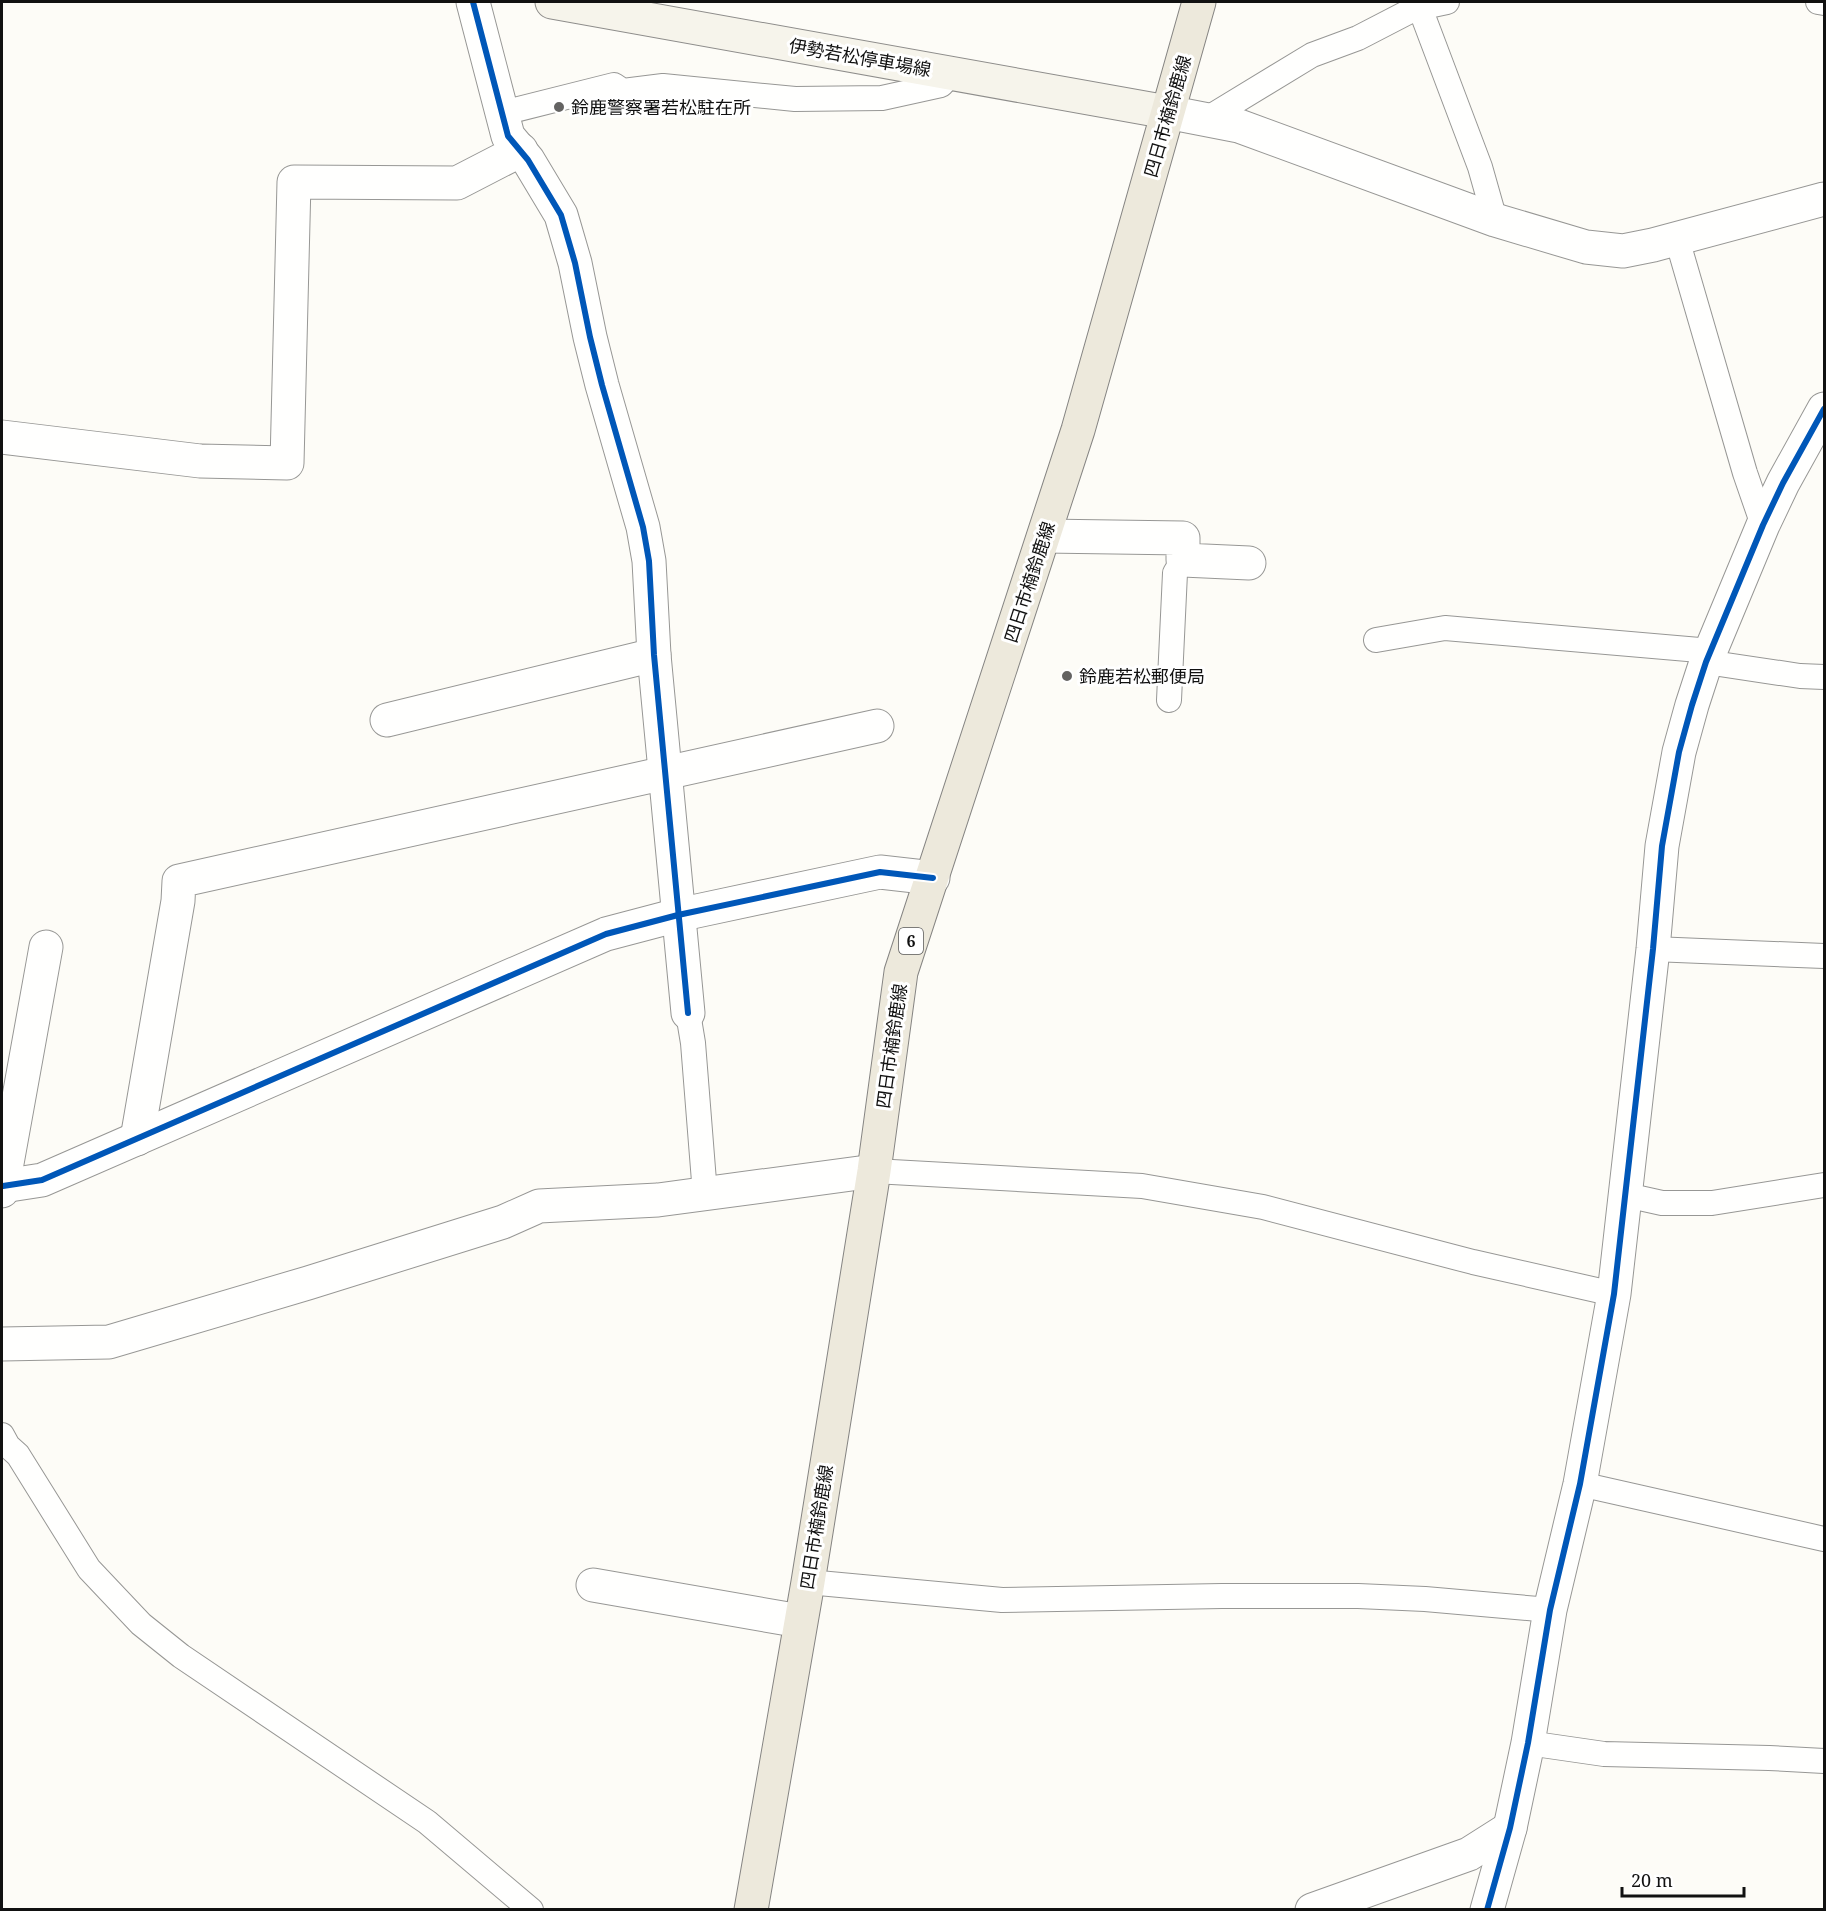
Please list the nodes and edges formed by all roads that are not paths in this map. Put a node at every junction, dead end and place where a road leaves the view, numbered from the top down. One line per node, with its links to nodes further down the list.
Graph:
1 (473, 2): 10 (street)
2 (552, 2): 8 (main road, 伊勢若松停車場線)
3 (1199, 2): 9 (main road, 四日市楠鈴鹿線 / 6)
4 (1447, 2): 7 (lane)
5 (1818, 2): 6 (lane)
6 (1824, 3)
7 (1415, 6): 11 (lane); 14 (lane)
8 (951, 74): 9 (main road, 伊勢若松停車場線); 10 (lane)
9 (1167, 112): 11 (street); 19 (main road, 四日市楠鈴鹿線 / 6)
10 (502, 113): 12 (street)
11 (1205, 120): 14 (street)
12 (521, 150): 17 (street); 23 (street)
13 (1824, 199): 15 (street)
14 (1495, 220): 15 (street)
15 (1677, 239): 18 (lane)
16 (1824, 409): 18 (street)
17 (2, 437)
18 (1763, 525): 24 (street)
19 (1044, 536): 20 (street); 30 (main road, 四日市楠鈴鹿線 / 6)
20 (1183, 560): 21 (street); 26 (lane)
21 (1249, 563)
22 (1376, 640): 24 (lane)
23 (654, 655): 27 (street); 29 (street)
24 (1709, 657): 25 (lane); 33 (street)
25 (1824, 677)
26 (1168, 700)
27 (387, 720)
28 (877, 726): 29 (street)
29 (666, 772): 31 (street); 36 (street)
30 (933, 878): 31 (street); 37 (main road, 四日市楠鈴鹿線 / 6)
31 (678, 915): 35 (street); 36 (street)
32 (46, 947): 38 (street)
33 (1653, 949): 34 (lane); 41 (street)
34 (1824, 956)
35 (688, 1012): 40 (lane)
36 (137, 1139): 38 (street)
37 (874, 1171): 40 (street); 42 (lane); 47 (main road, 四日市楠鈴鹿線 / 6)
38 (3, 1177)
39 (1824, 1185): 41 (lane)
40 (705, 1194): 43 (street)
41 (1626, 1195): 42 (street)
42 (1614, 1294): 45 (street)
43 (2, 1344)
44 (2, 1435): 54 (lane)
45 (1580, 1484): 46 (lane); 49 (street)
46 (1824, 1539)
47 (808, 1582): 49 (lane); 50 (main road, 四日市楠鈴鹿線 / 6)
48 (593, 1585): 50 (street)
49 (1550, 1610): 51 (street)
50 (800, 1621): 55 (main road, 四日市楠鈴鹿線 / 6)
51 (1528, 1743): 52 (lane); 53 (street)
52 (1824, 1761)
53 (1510, 1828): 56 (street); 57 (street)
54 (531, 1910)
55 (751, 1910)
56 (1312, 1910)
57 (1487, 1910)

